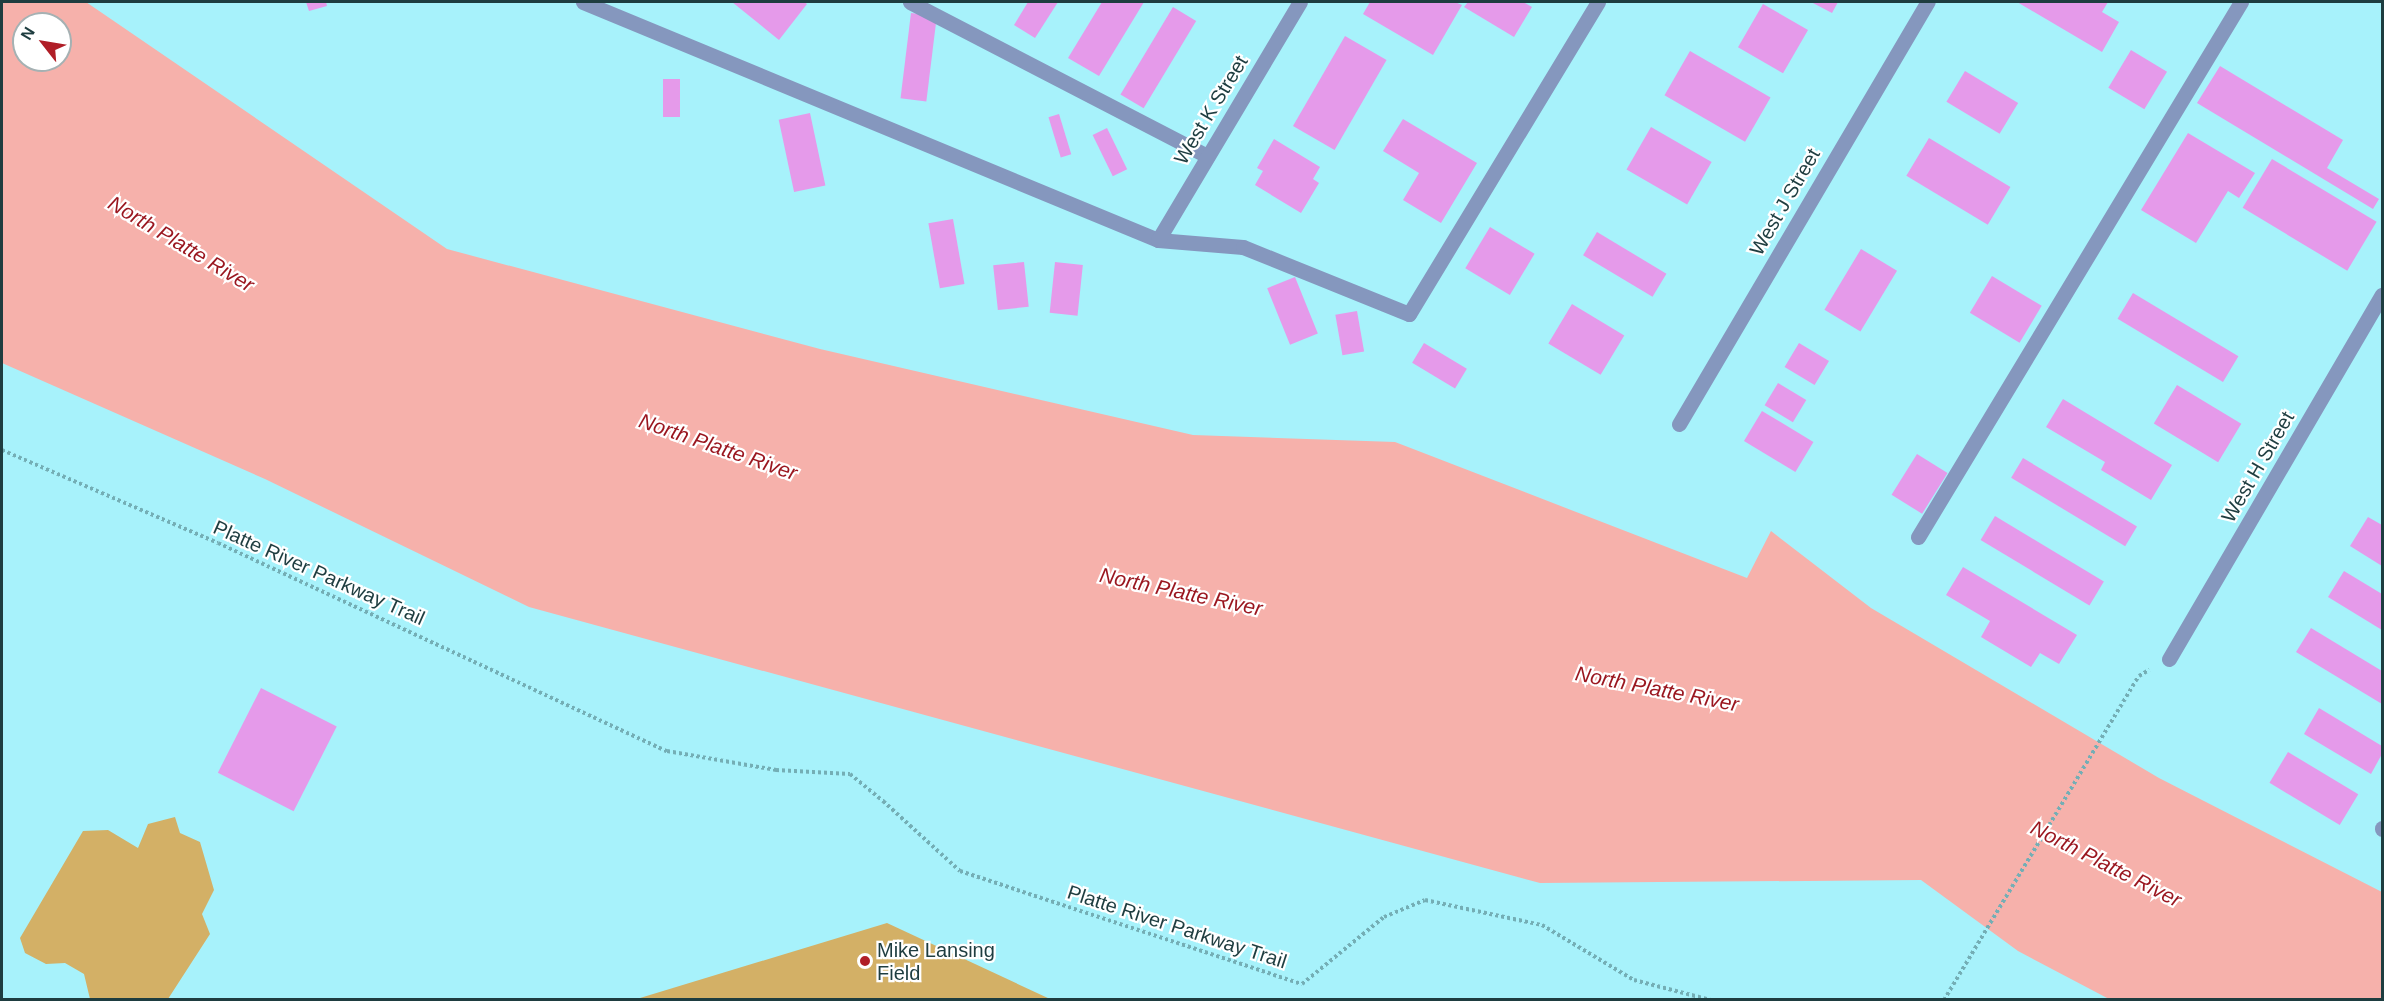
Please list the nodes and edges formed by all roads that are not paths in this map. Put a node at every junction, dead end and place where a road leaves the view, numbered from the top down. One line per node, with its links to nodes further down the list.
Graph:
1 (583, 2): 8 (street)
2 (910, 2): 7 (street)
3 (1300, 2): 7 (street, West K Street)
4 (1598, 2): 8 (street)
5 (1928, 2): 10 (street, West J Street)
6 (2241, 2): 11 (street)
7 (1207, 156): 8 (street, West K Street)
8 (1158, 240)
9 (2382, 295): 12 (street, West H Street)
10 (1679, 424)
11 (1918, 537)
12 (2169, 659)

